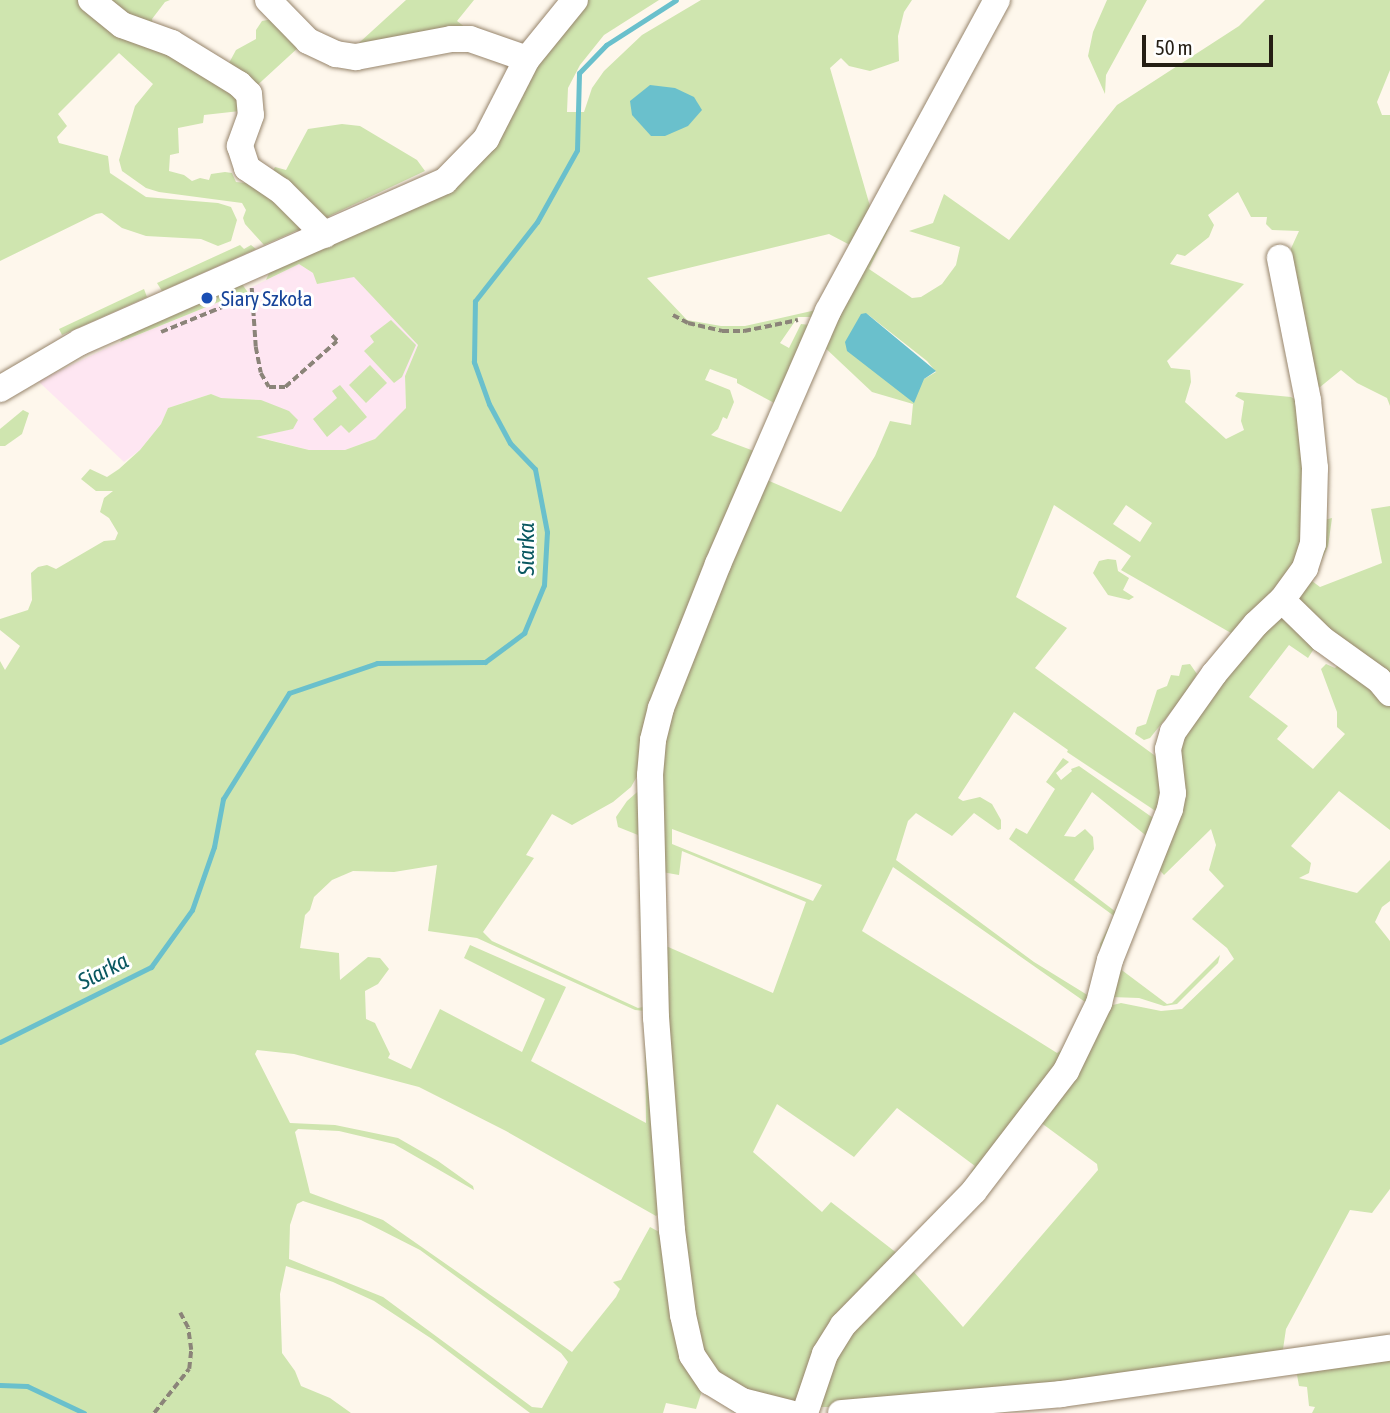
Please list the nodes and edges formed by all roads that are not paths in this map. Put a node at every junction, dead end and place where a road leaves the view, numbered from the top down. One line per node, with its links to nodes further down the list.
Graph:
1 (92, 0): 6 (street)
2 (268, 0): 5 (street)
3 (575, 0): 5 (street)
4 (997, 0): 12 (street)
5 (527, 60): 6 (street)
6 (325, 235): 8 (street)
7 (1280, 258): 9 (street)
8 (0, 389)
9 (1283, 600): 10 (street); 13 (street)
10 (1390, 693)
11 (1390, 1348): 14 (street)
12 (790, 1413)
13 (806, 1413)
14 (841, 1413)

